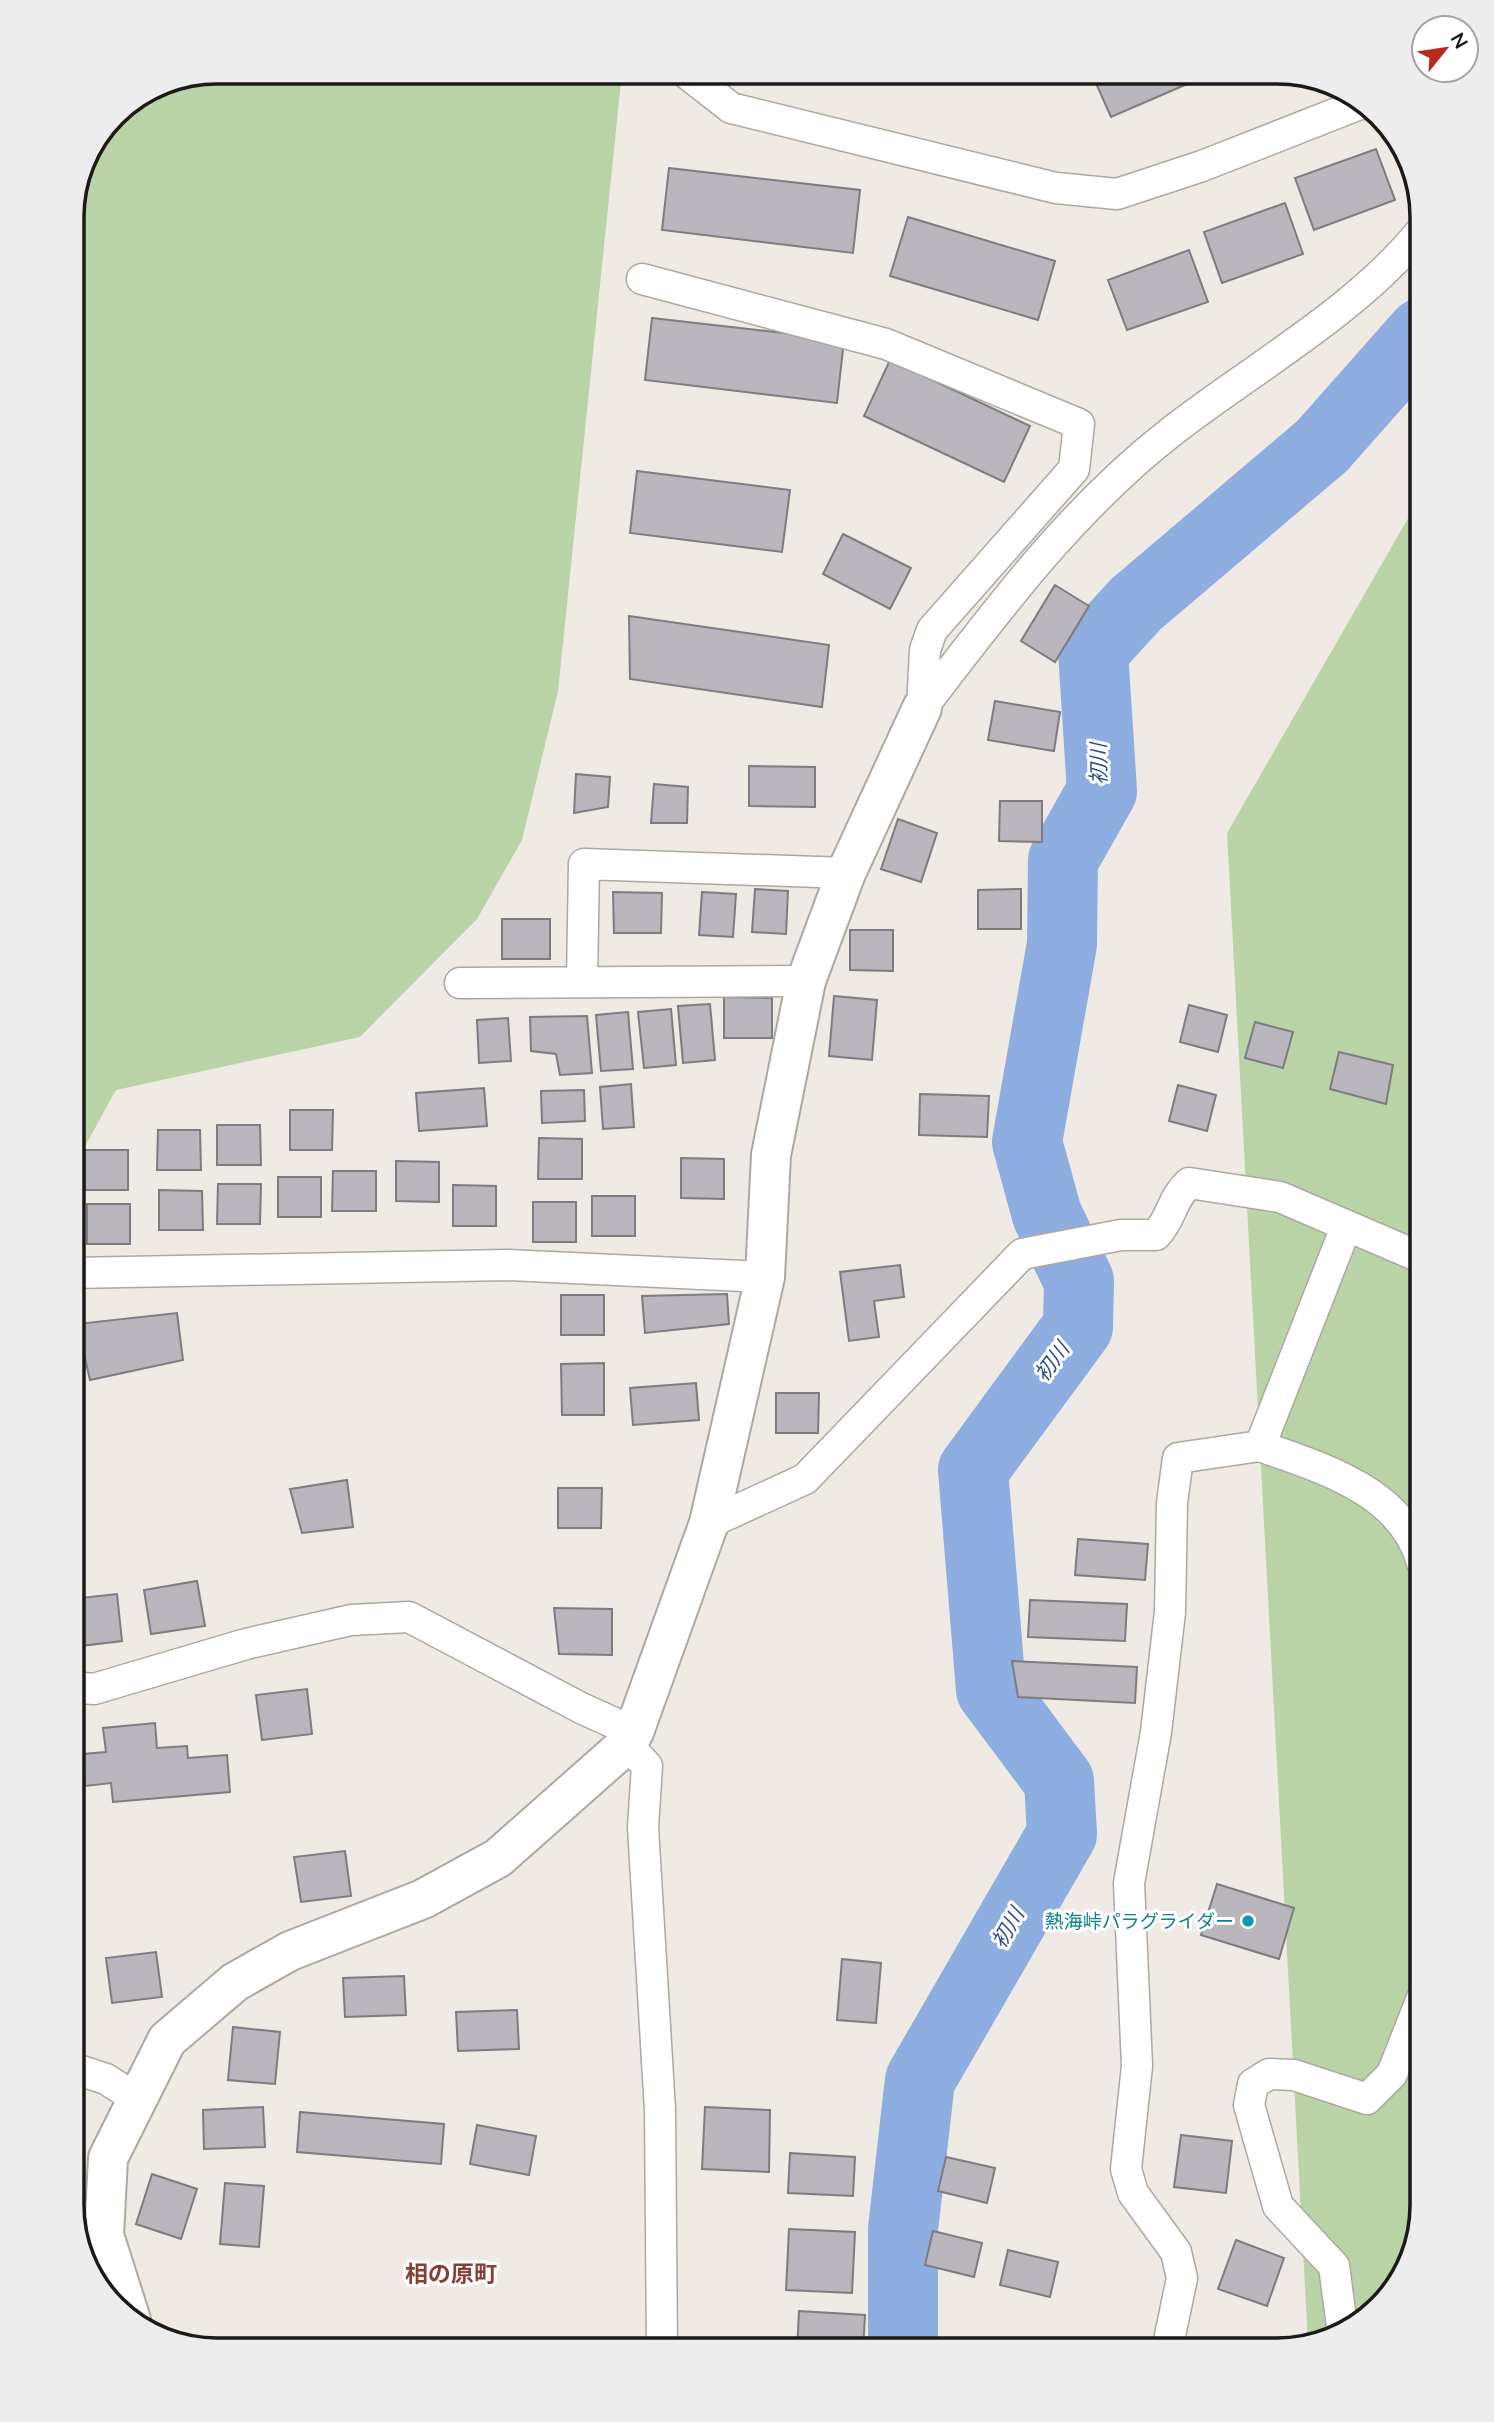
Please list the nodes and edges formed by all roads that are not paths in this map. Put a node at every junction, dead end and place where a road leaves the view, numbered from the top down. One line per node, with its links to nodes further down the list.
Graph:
1 (700, 84): 2 (street)
2 (1352, 107)
3 (1410, 245): 5 (street)
4 (642, 279): 5 (street)
5 (922, 708): 6 (street)
6 (846, 873): 7 (street); 8 (street)
7 (582, 981): 8 (street); 9 (street)
8 (806, 981): 13 (street)
9 (460, 983)
10 (1346, 1227): 11 (street); 14 (street); 15 (street)
11 (1410, 1253)
12 (84, 1273): 13 (street)
13 (765, 1277): 15 (street)
14 (1259, 1446): 16 (street); 25 (street)
15 (709, 1522): 18 (street)
16 (1410, 1539)
17 (84, 1688): 18 (street)
18 (631, 1738): 21 (street); 24 (street)
19 (1410, 2028): 23 (street)
20 (84, 2072): 21 (street)
21 (137, 2099): 22 (street)
22 (125, 2301)
23 (1341, 2321)
24 (662, 2338)
25 (1170, 2338)

